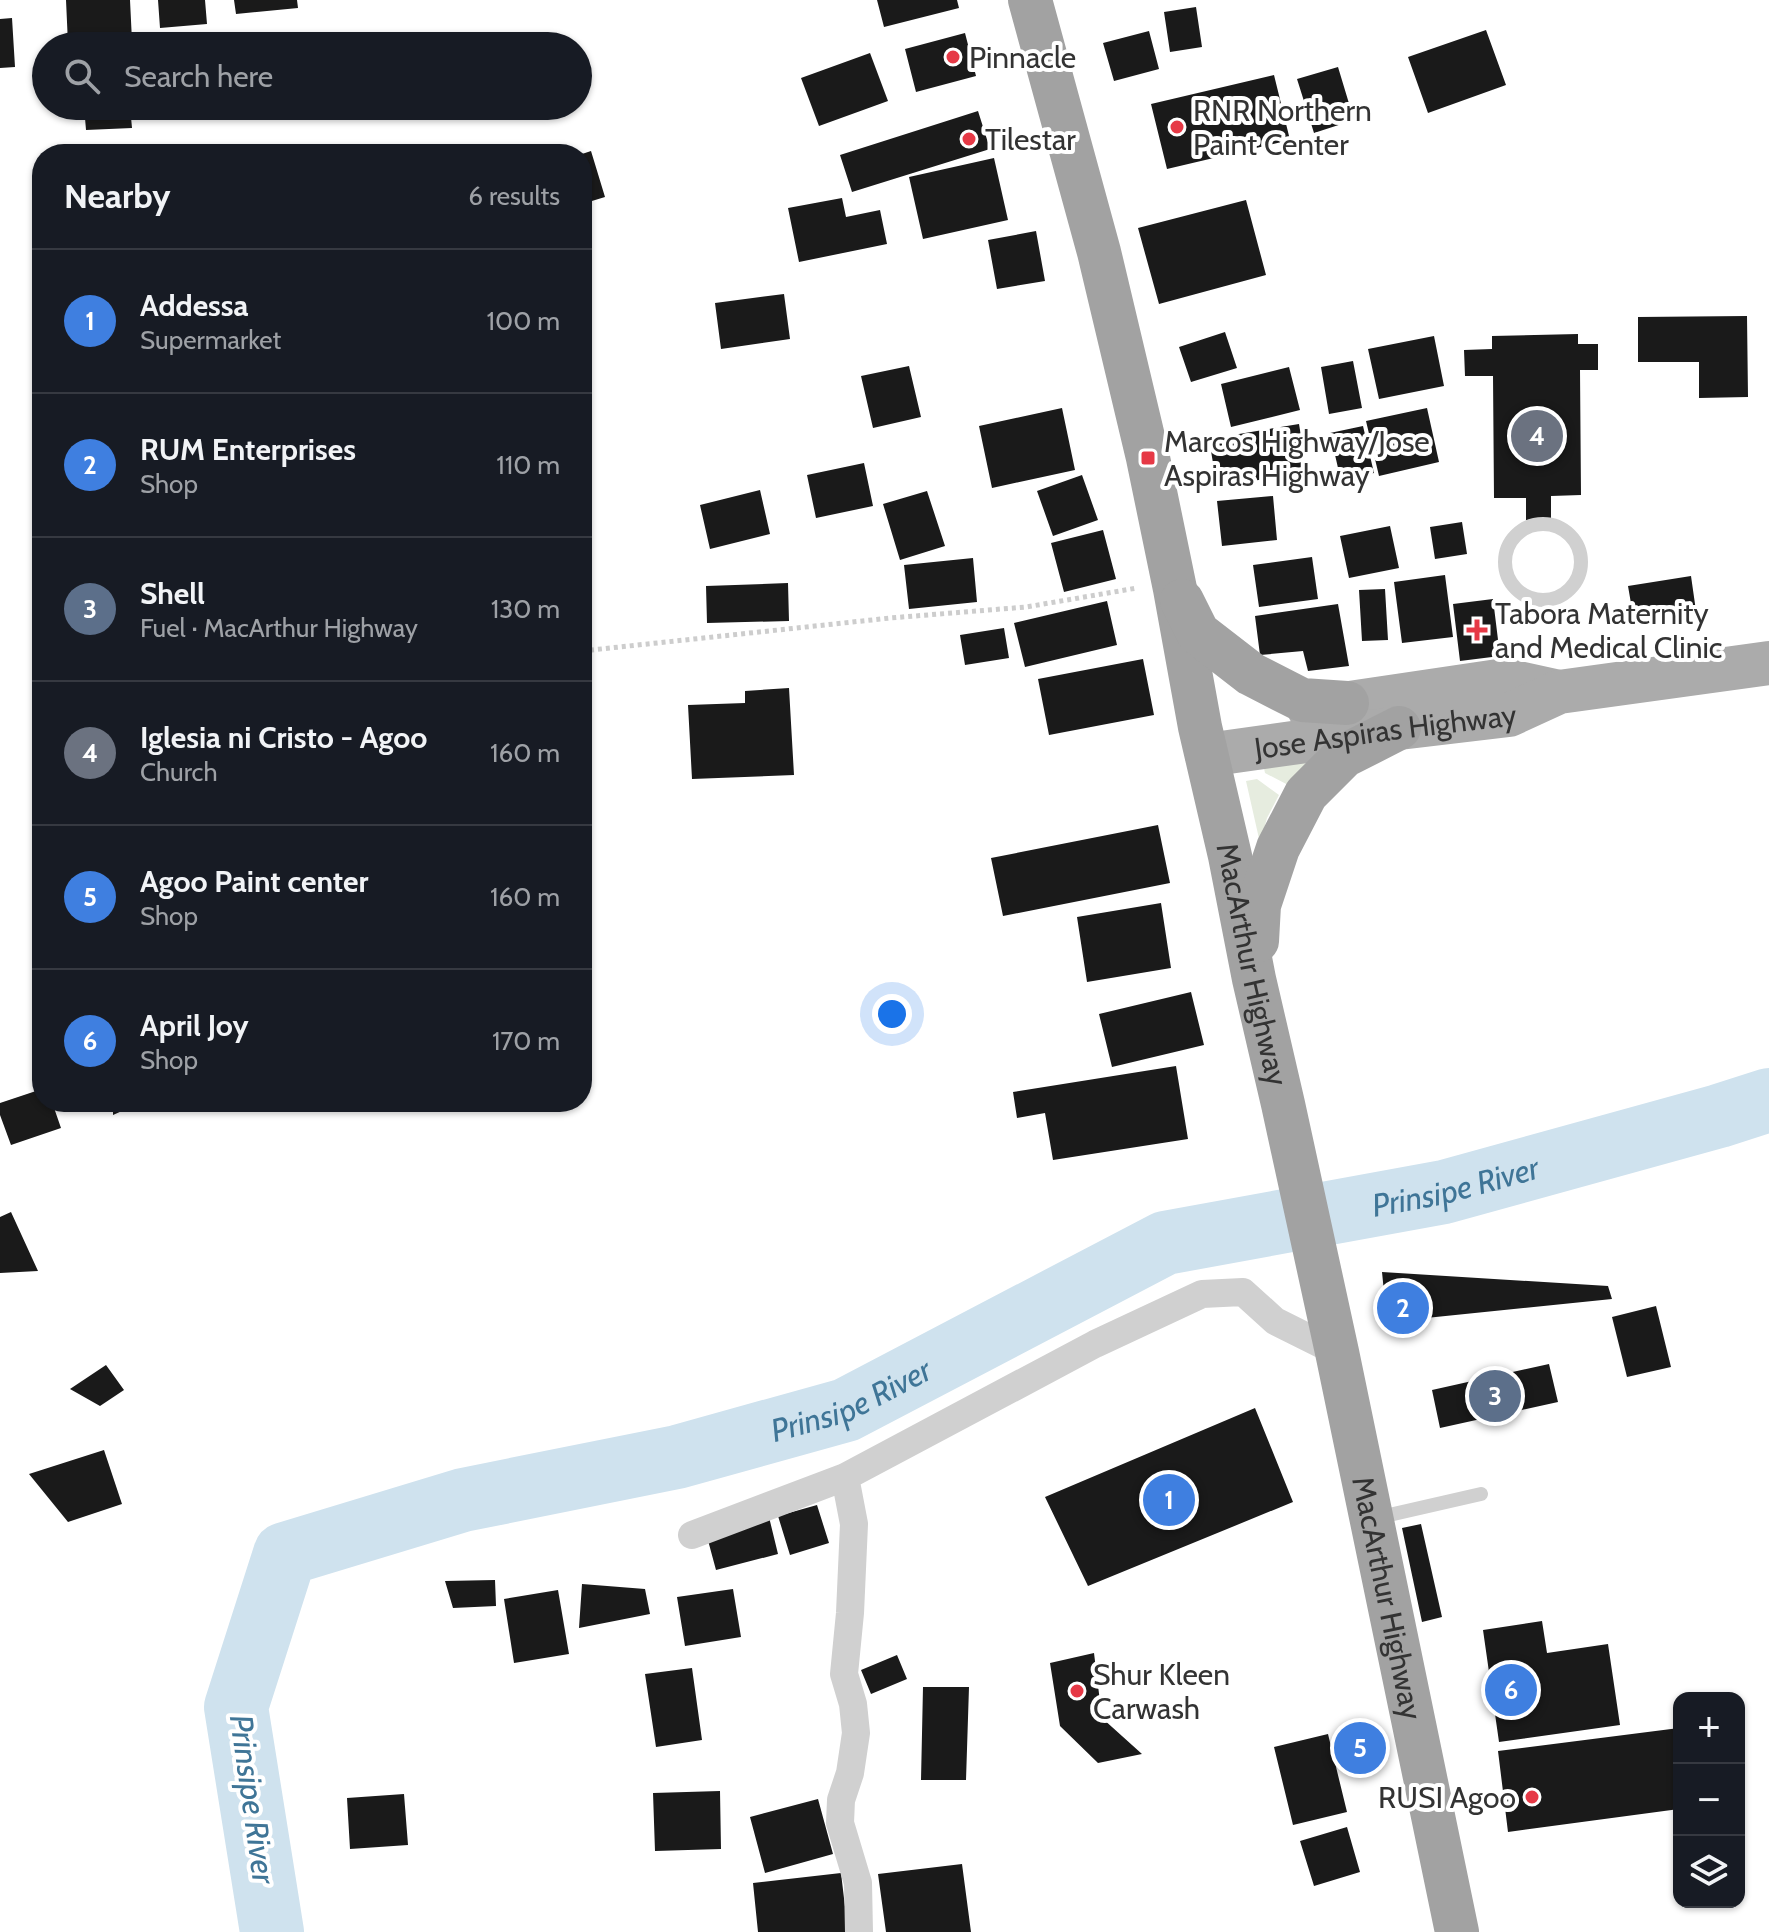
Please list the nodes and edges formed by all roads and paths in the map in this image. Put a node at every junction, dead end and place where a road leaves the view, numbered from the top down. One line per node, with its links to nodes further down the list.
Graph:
1 (1030, 0): 3 (highway, MacArthur Highway)
2 (1504, 562): 2 (lane)
3 (1156, 588): 4 (path); 7 (highway); 9 (highway, MacArthur Highway)
4 (592, 650)
5 (1769, 663): 6 (main road, Jose Aspiras Highway)
6 (1559, 692): 7 (main road, Jose Aspiras Highway); 8 (main road, Jose Aspiras Highway)
7 (1347, 703): 9 (main road, Jose Aspiras Highway)
8 (1399, 728): 9 (main road, Jose Aspiras Highway); 10 (highway)
9 (1204, 741): 10 (highway, MacArthur Highway)
10 (1254, 979): 11 (highway, MacArthur Highway)
11 (1337, 1352): 12 (street); 14 (highway, MacArthur Highway)
12 (845, 1477): 15 (street); 16 (street)
13 (1481, 1494): 14 (lane)
14 (1372, 1519): 17 (highway, MacArthur Highway)
15 (692, 1535)
16 (859, 1932)
17 (1457, 1932)

